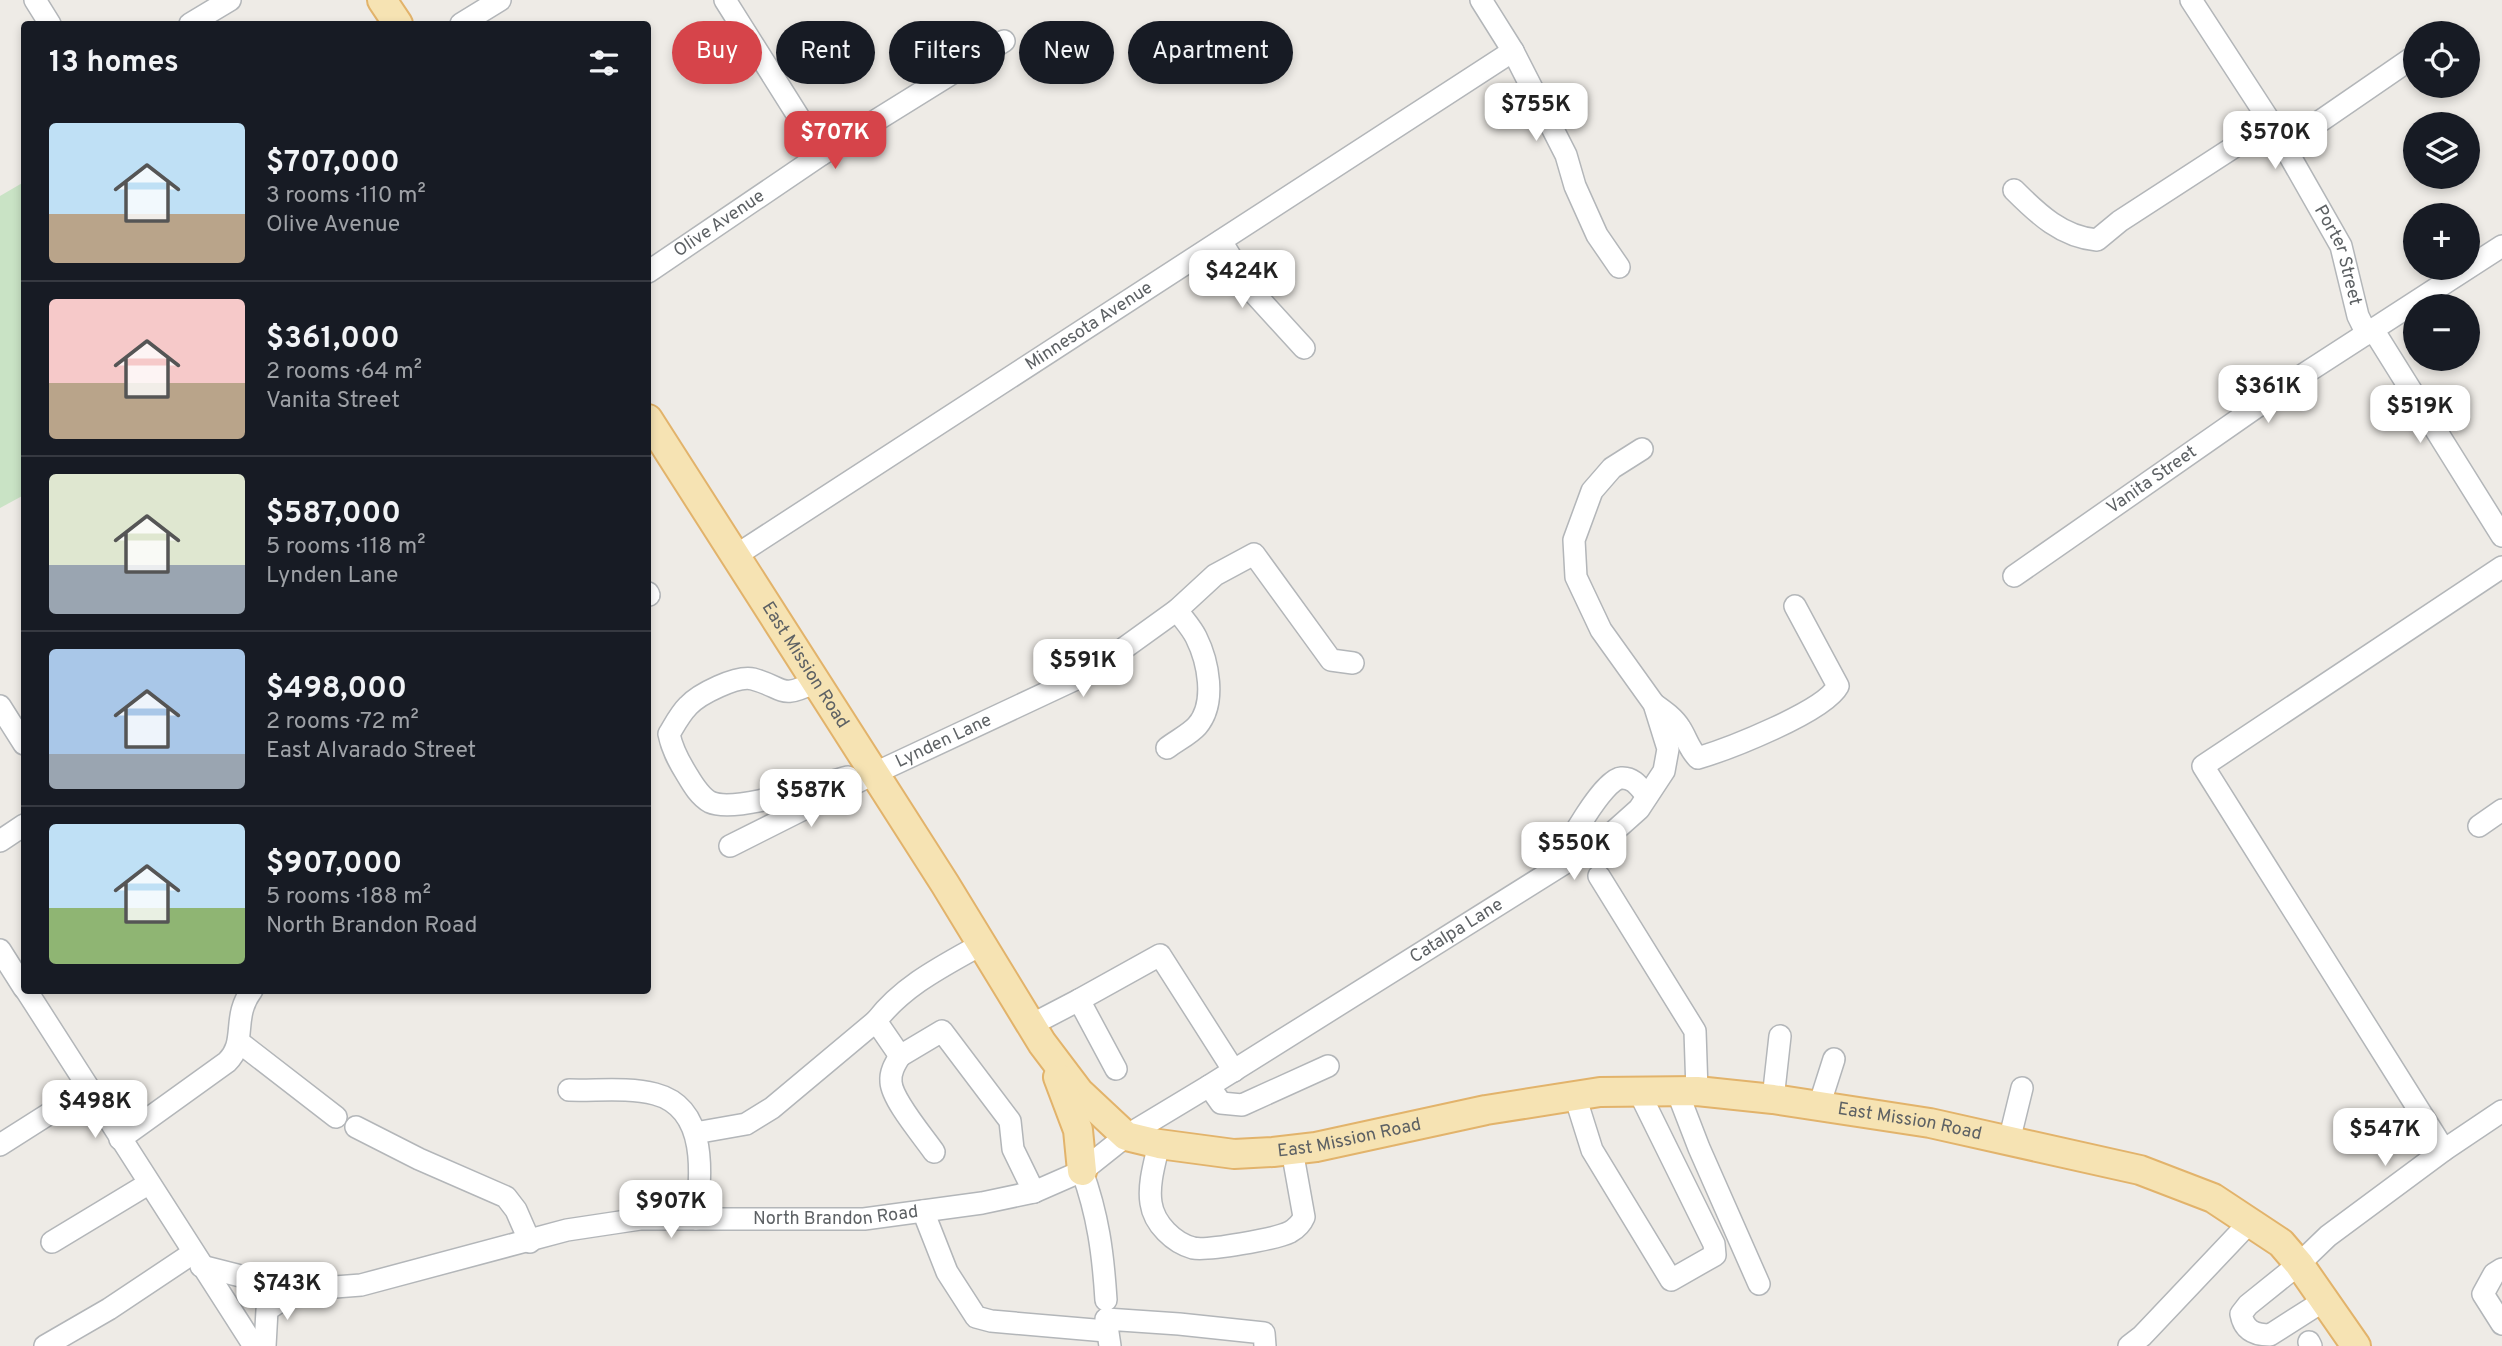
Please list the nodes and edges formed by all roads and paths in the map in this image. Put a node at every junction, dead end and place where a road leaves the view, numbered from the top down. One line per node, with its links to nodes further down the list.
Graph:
1 (35, 0): 8 (street)
2 (230, 0): 9 (street)
3 (382, 0): 10 (main road)
4 (500, 0): 11 (street)
5 (725, 0): 17 (street)
6 (1481, 0): 12 (street)
7 (2191, 0): 15 (street, Porter Street)
8 (48, 21)
9 (195, 21)
10 (396, 21)
11 (466, 21)
12 (1513, 51): 19 (street, Minnesota Avenue); 21 (street)
13 (2403, 64): 16 (street)
14 (935, 84): 17 (street, Olive Avenue)
15 (2270, 123): 16 (street, Porter Street); 18 (street)
16 (2284, 146): 23 (street, Porter Street)
17 (822, 154): 22 (street, Olive Avenue)
18 (2014, 190)
19 (1221, 241): 24 (street); 28 (street, Minnesota Avenue)
20 (2502, 246): 23 (street, Vanita Street)
21 (1619, 267)
22 (651, 270)
23 (2370, 332): 27 (street, Porter Street); 30 (street, Vanita Street)
24 (1304, 348)
25 (651, 434): 28 (main road, East Mission Road)
26 (1642, 449): 35 (street, Catalpa Lane)
27 (2502, 536)
28 (735, 556): 34 (main road, East Mission Road)
29 (2502, 567): 82 (street)
30 (2014, 576)
31 (1795, 606): 35 (street)
32 (1177, 610): 33 (street, Lynden Lane); 38 (street); 39 (street, Lynden Lane)
33 (1353, 663)
34 (815, 682): 39 (main road, East Mission Road); 39 (street)
35 (1654, 704): 40 (street, Catalpa Lane)
36 (0, 706): 37 (street)
37 (21, 739)
38 (1167, 748)
39 (871, 771): 45 (street, Lynden Lane); 48 (main road, East Mission Road)
40 (1647, 796): 46 (street, Catalpa Lane); 46 (street)
41 (2502, 810): 42 (street)
42 (2479, 826)
43 (21, 827): 44 (street)
44 (0, 841)
45 (730, 846)
46 (1556, 869): 62 (street, Catalpa Lane)
47 (1599, 876): 67 (street)
48 (982, 944): 54 (street); 55 (main road, East Mission Road)
49 (0, 950): 50 (street)
50 (21, 983)
51 (28, 994): 65 (street)
52 (249, 994): 57 (street)
53 (1079, 1000): 55 (street); 61 (street); 62 (street)
54 (876, 1021): 58 (street); 75 (street)
55 (1037, 1034): 76 (main road, East Mission Road); 84 (main road)
56 (1780, 1036): 70 (street)
57 (239, 1042): 73 (street); 77 (street)
58 (900, 1056): 83 (street); 86 (street)
59 (1835, 1059): 71 (street)
60 (1328, 1066): 63 (street)
61 (1116, 1069)
62 (1234, 1071): 63 (street, Catalpa Lane)
63 (1209, 1086): 76 (street, Catalpa Lane)
64 (2022, 1088): 78 (street)
65 (88, 1089): 77 (street); 80 (street)
66 (569, 1090): 75 (street)
67 (1687, 1091): 68 (main road, East Mission Road); 70 (main road, East Mission Road); 95 (street)
68 (1639, 1092): 69 (main road, East Mission Road); 69 (street)
69 (1575, 1096): 81 (main road, East Mission Road)
70 (1773, 1099): 71 (main road, East Mission Road)
71 (1819, 1106): 78 (main road, East Mission Road)
72 (2502, 1111): 82 (street)
73 (336, 1117)
74 (356, 1127): 91 (street)
75 (695, 1133): 88 (street)
76 (1126, 1136): 79 (main road, East Mission Road); 84 (street, North Brandon Road)
77 (120, 1139): 85 (street)
78 (2009, 1141): 89 (main road, East Mission Road)
79 (1159, 1144): 81 (main road, East Mission Road); 81 (street)
80 (0, 1145)
81 (1292, 1150)
82 (2444, 1150): 93 (street)
83 (934, 1152)
84 (1082, 1171): 86 (street, North Brandon Road); 97 (street)
85 (148, 1184): 90 (street); 92 (street)
86 (1034, 1192): 87 (street, North Brandon Road)
87 (923, 1211): 88 (street, North Brandon Road); 100 (street)
88 (696, 1219): 91 (street, North Brandon Road)
89 (2250, 1222): 93 (main road, East Mission Road); 105 (street)
90 (52, 1242)
91 (530, 1242): 96 (street, North Brandon Road)
92 (197, 1259): 96 (street, North Brandon Road); 101 (street); 102 (street)
93 (2299, 1264): 98 (main road, East Mission Road); 98 (street)
94 (2502, 1269): 99 (street)
95 (1759, 1284)
96 (296, 1290): 103 (street)
97 (1106, 1300)
98 (2325, 1300): 106 (main road, East Mission Road)
99 (2502, 1324)
100 (1108, 1339): 104 (street)
101 (45, 1346)
102 (254, 1346)
103 (265, 1346)
104 (1265, 1346)
105 (2129, 1346)
106 (2356, 1346)

